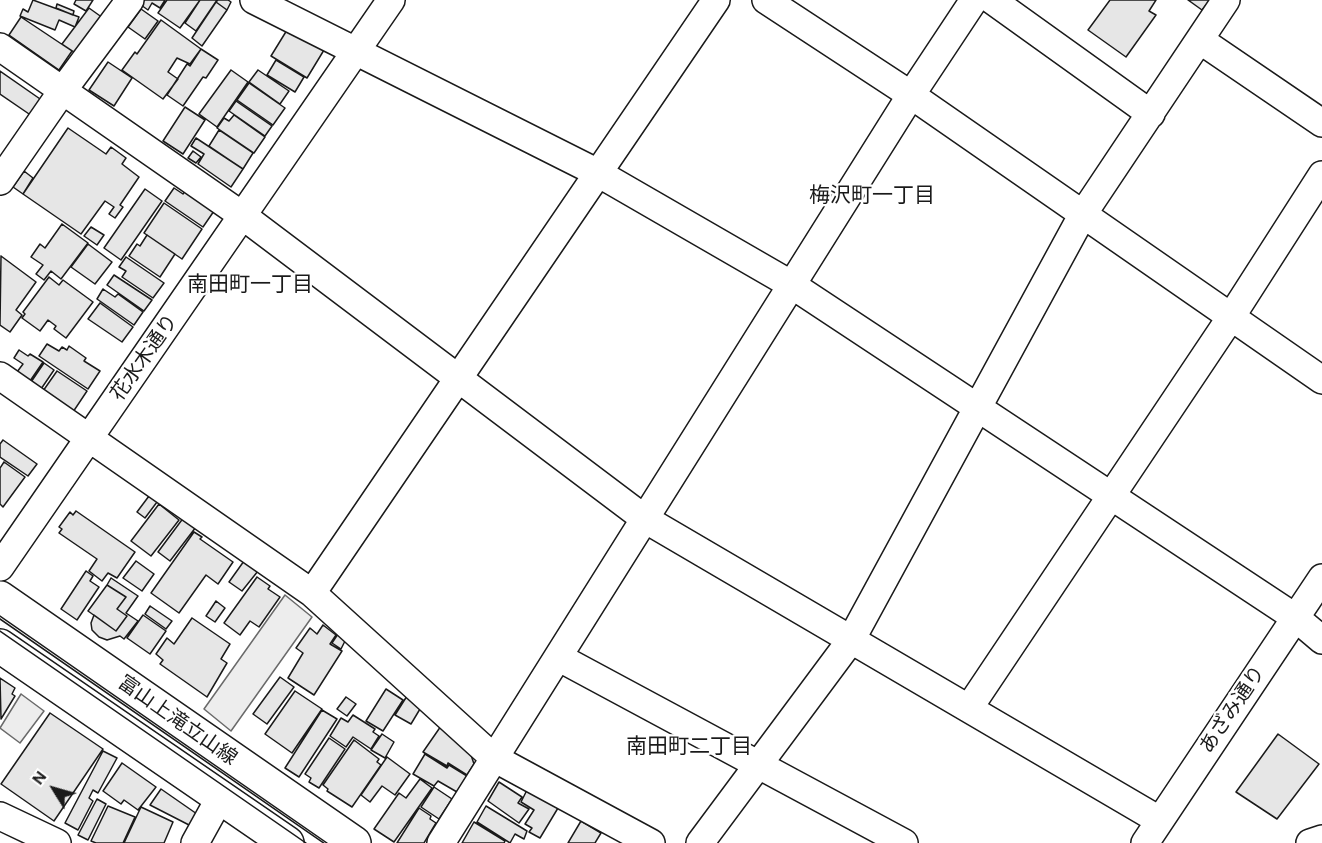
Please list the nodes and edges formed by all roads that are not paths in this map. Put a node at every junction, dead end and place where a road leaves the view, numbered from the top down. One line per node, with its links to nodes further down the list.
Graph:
1 (130, 0): 12 (street)
2 (254, 0): 11 (street)
3 (391, 0): 11 (street, 花水木通り)
4 (716, 0): 16 (street)
5 (766, 0): 13 (street)
6 (974, 0): 13 (street)
7 (992, 0): 14 (street)
8 (1226, 0): 9 (street)
9 (1200, 40): 14 (street); 15 (street)
10 (0, 47): 12 (street)
11 (354, 52): 16 (street); 20 (street, 花水木通り)
12 (63, 90): 18 (street); 20 (street)
13 (911, 95): 19 (street); 21 (street)
14 (1151, 114): 19 (street)
15 (1322, 123)
16 (598, 173): 21 (street); 24 (street)
17 (1322, 175): 22 (street)
18 (0, 181)
19 (1083, 214): 22 (street); 26 (street)
20 (243, 216): 24 (street); 27 (street, 花水木通り)
21 (792, 285): 26 (street); 29 (street)
22 (1230, 317): 25 (street); 28 (street)
23 (0, 376): 27 (street)
24 (458, 378): 29 (street); 32 (street)
25 (1322, 380)
26 (978, 407): 28 (street); 35 (street)
27 (90, 437): 30 (street, 花水木通り); 32 (street)
28 (1111, 496): 34 (street); 39 (street)
29 (645, 519): 35 (street); 38 (street)
30 (0, 567)
31 (1322, 579): 34 (street, あざみ通り)
32 (312, 593): 40 (street)
33 (0, 598): 49 (main road, 富山上滝立山線)
34 (1296, 618): 36 (street); 44 (street, あざみ通り)
35 (851, 640): 39 (street); 41 (street)
36 (1322, 640)
37 (0, 646): 42 (main road, 富山上滝立山線)
38 (558, 657): 40 (street); 41 (street)
39 (969, 708): 44 (street)
40 (494, 758): 50 (street); 51 (street)
41 (758, 765): 52 (street); 53 (street)
42 (221, 796): 47 (street); 48 (main road, 富山上滝立山線)
43 (0, 816): 46 (street)
44 (1159, 820): 54 (street, あざみ通り)
45 (1322, 839): 55 (street)
46 (57, 843)
47 (195, 843)
48 (287, 843)
49 (354, 843)
50 (441, 843)
51 (651, 843)
52 (700, 843)
53 (904, 843)
54 (1145, 843)
55 (1310, 843)

